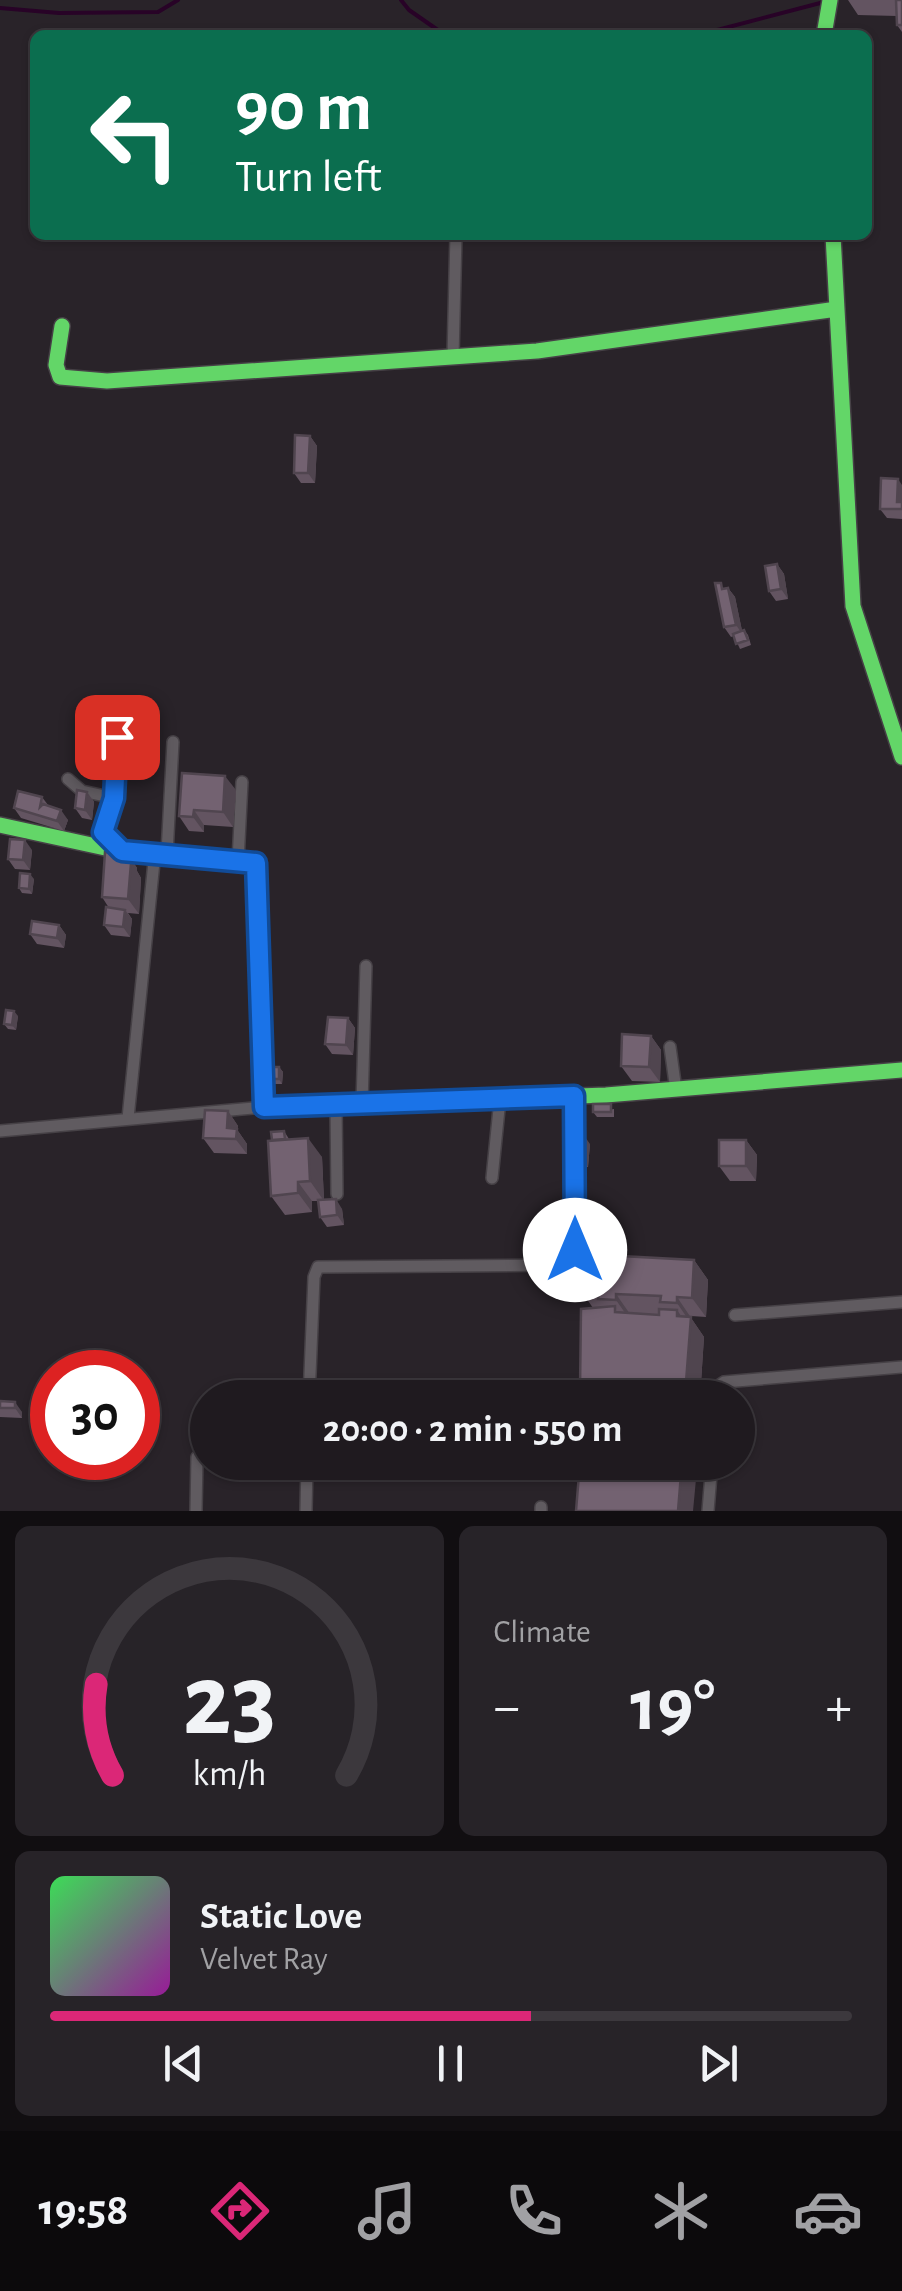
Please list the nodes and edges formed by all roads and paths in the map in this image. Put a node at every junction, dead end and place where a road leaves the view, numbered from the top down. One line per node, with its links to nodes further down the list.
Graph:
1 (829, 4): 2 (street)
2 (825, 30)
3 (456, 240): 7 (street)
4 (833, 240): 5 (street)
5 (837, 308): 7 (street); 10 (street)
6 (62, 326): 7 (street)
7 (453, 356)
8 (118, 706): 13 (street)
9 (173, 742): 16 (street)
10 (902, 757)
11 (68, 779): 13 (street)
12 (242, 782): 17 (street)
13 (114, 798): 15 (street)
14 (0, 825): 15 (street)
15 (122, 851): 16 (street)
16 (161, 853): 17 (street); 27 (street)
17 (238, 861): 26 (street)
18 (366, 966): 25 (street)
19 (670, 1047): 21 (street)
20 (902, 1070): 21 (street)
21 (676, 1090): 22 (street)
22 (574, 1096): 23 (street); 34 (street)
23 (500, 1099): 25 (street); 29 (street)
24 (336, 1104): 25 (street); 26 (street); 30 (street)
25 (362, 1104)
26 (264, 1107): 27 (street)
27 (128, 1118): 28 (street)
28 (0, 1131)
29 (492, 1178)
30 (337, 1194)
31 (902, 1302): 32 (street)
32 (735, 1315)
33 (902, 1367): 35 (street)
34 (311, 1380)
35 (748, 1380)
36 (197, 1480): 39 (street)
37 (307, 1480): 40 (street)
38 (711, 1480): 41 (street)
39 (196, 1511)
40 (306, 1511)
41 (708, 1511)

